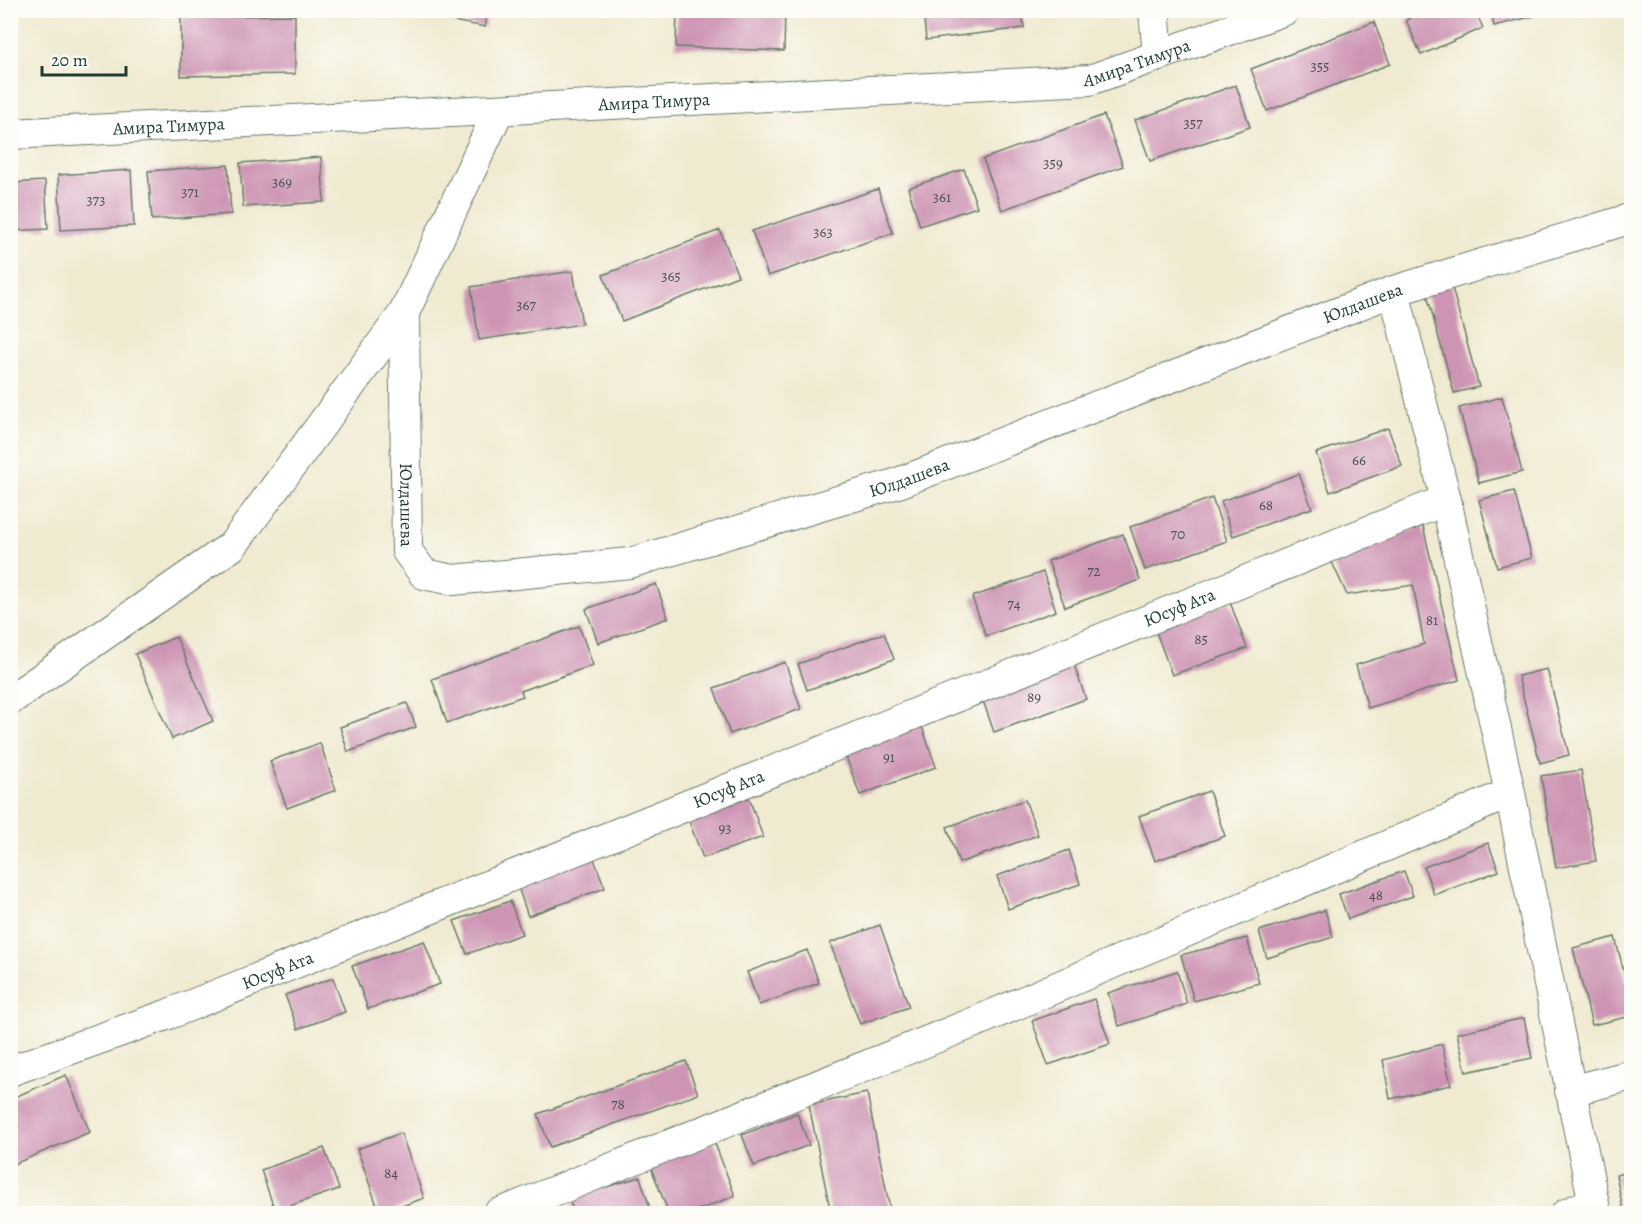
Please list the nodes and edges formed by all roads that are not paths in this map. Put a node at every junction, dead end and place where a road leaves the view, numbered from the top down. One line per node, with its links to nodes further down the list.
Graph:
1 (1154, 10): 3 (street)
2 (1285, 10): 3 (street, Амира Тимура)
3 (1158, 56): 4 (street, Амира Тимура)
4 (500, 110): 5 (street, Амира Тимура); 8 (street)
5 (10, 134)
6 (1632, 218): 7 (street, Юлдашева)
7 (1394, 291): 8 (street, Юлдашева); 9 (street)
8 (404, 314): 10 (street)
9 (1446, 500): 11 (street); 12 (street, Юсуф Ата)
10 (10, 700)
11 (1510, 794): 14 (street); 16 (street)
12 (10, 1071)
13 (1632, 1075): 14 (street)
14 (1570, 1091): 15 (street)
15 (1585, 1210)
16 (498, 1214)

